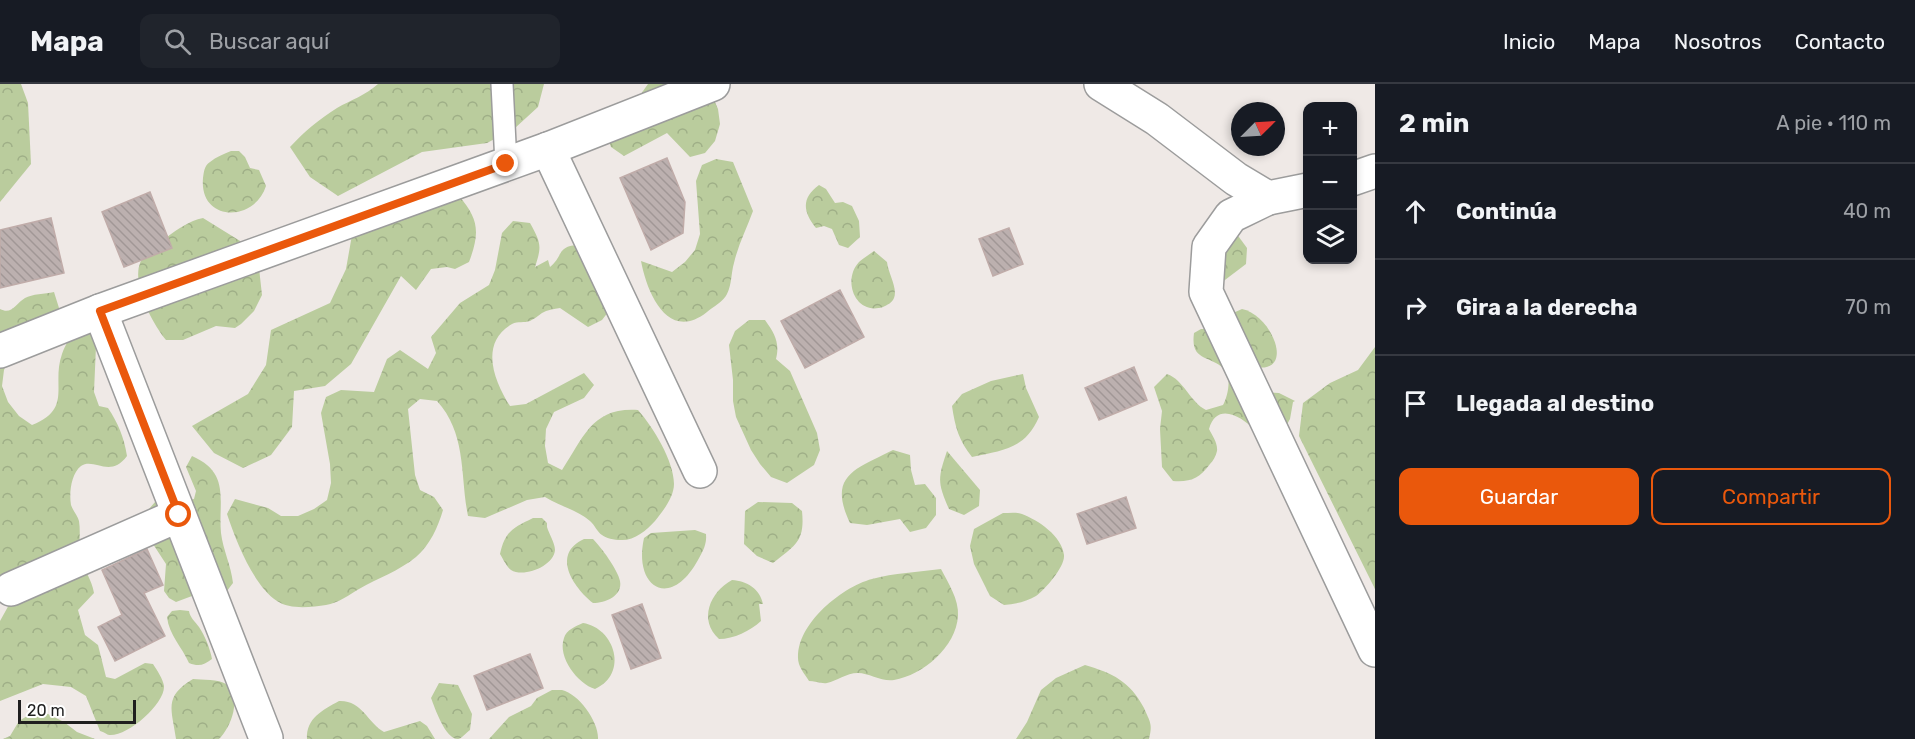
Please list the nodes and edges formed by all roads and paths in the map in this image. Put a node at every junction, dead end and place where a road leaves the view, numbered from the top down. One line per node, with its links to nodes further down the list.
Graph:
1 (502, 84): 5 (lane)
2 (713, 84): 4 (street)
3 (1101, 84): 9 (street)
4 (548, 149): 5 (street); 12 (street)
5 (506, 164): 10 (street)
6 (1375, 171): 7 (street)
7 (1357, 178)
8 (1303, 191): 9 (street)
9 (1268, 198): 15 (street)
10 (100, 311): 11 (street); 13 (street)
11 (0, 351)
12 (700, 471)
13 (179, 515): 14 (street); 16 (street)
14 (11, 590)
15 (1375, 650)
16 (266, 738)

